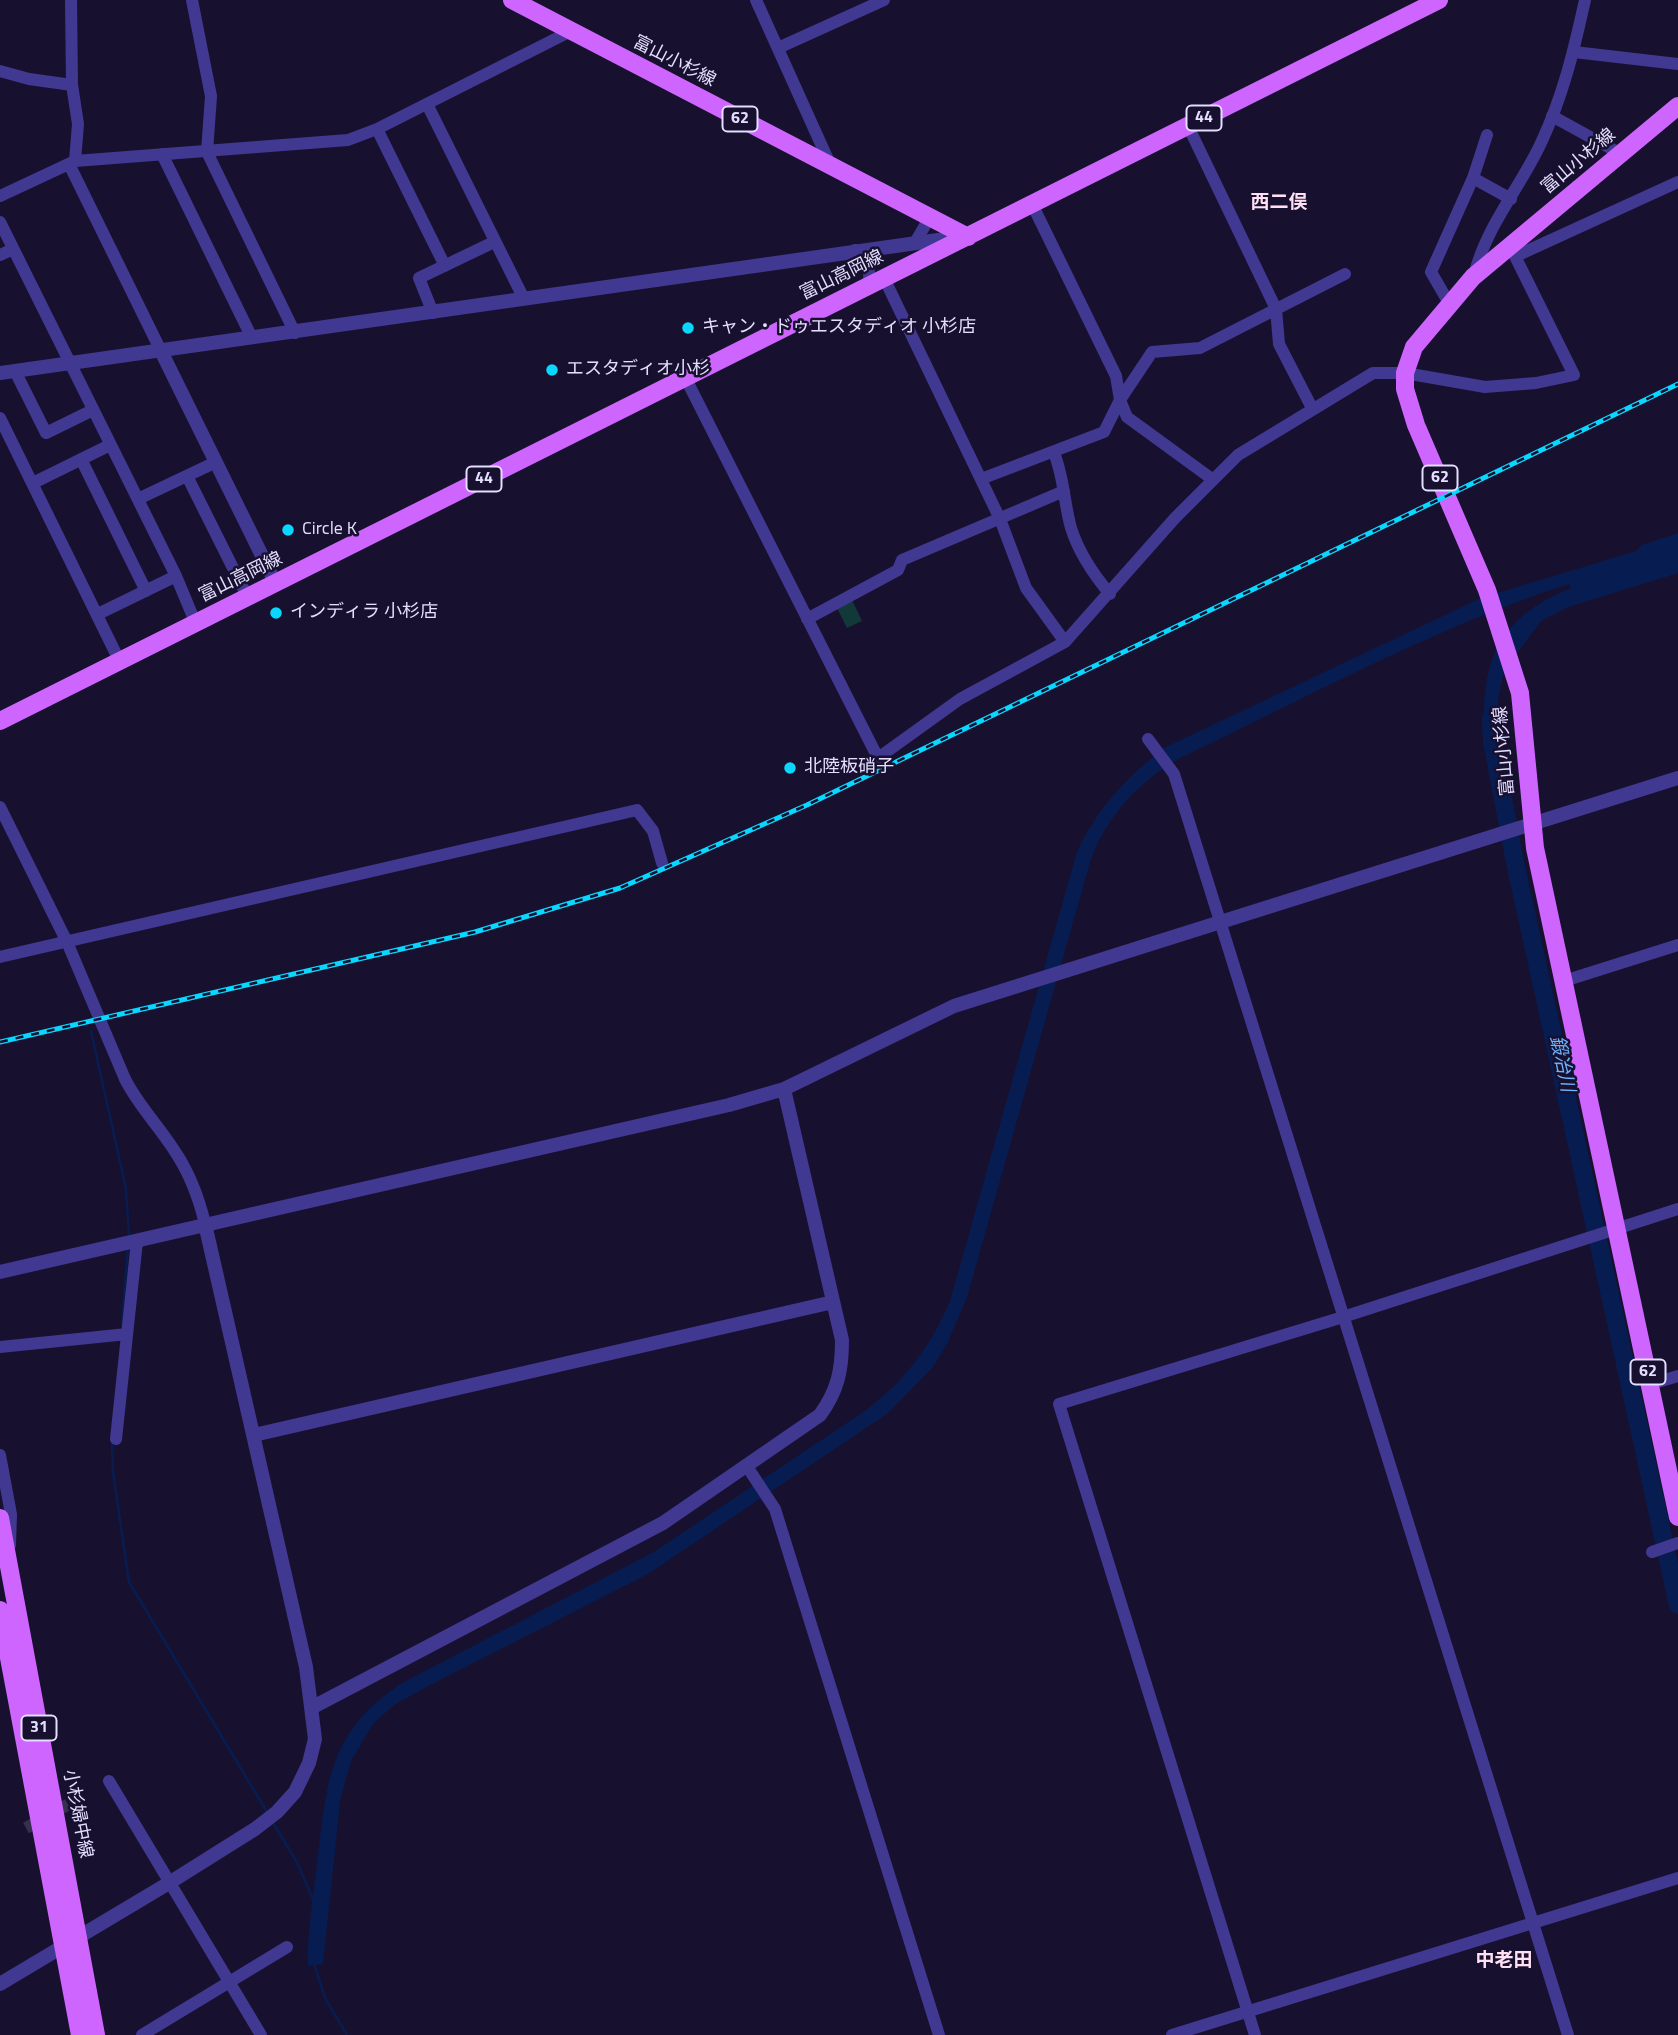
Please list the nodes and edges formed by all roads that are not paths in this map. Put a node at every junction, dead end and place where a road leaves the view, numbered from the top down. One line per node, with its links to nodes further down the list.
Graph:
1 (71, 0): 13 (street)
2 (192, 0): 20 (street)
3 (512, 0): 8 (main road, 富山小杉線 / 62)
4 (756, 0): 9 (street)
5 (884, 0): 9 (street)
6 (1585, 0): 10 (street)
7 (1431, 2): 17 (main road, 富山高岡線 / 44)
8 (571, 31): 14 (street); 24 (main road, 富山小杉線 / 62)
9 (778, 48): 24 (street)
10 (1574, 51): 11 (street); 16 (street)
11 (1678, 64)
12 (0, 71): 13 (street)
13 (72, 85): 23 (street)
14 (427, 104): 18 (street); 34 (street)
15 (1678, 106): 22 (main road, 富山小杉線)
16 (1552, 116): 22 (street); 28 (street)
17 (1188, 126): 29 (main road, 富山高岡線 / 44); 45 (street)
18 (377, 129): 20 (street); 39 (street)
19 (1487, 135): 25 (street)
20 (207, 152): 21 (street); 47 (street)
21 (162, 154): 23 (street); 48 (street)
22 (1620, 154): 37 (main road, 富山小杉線)
23 (72, 163): 27 (street); 49 (street)
24 (830, 164): 30 (main road, 富山小杉線 / 62)
25 (1473, 178): 28 (street); 44 (street)
26 (1678, 182): 37 (street)
27 (0, 196)
28 (1511, 199): 41 (street)
29 (1032, 204): 32 (main road, 富山高岡線 / 44); 55 (street)
30 (923, 211): 32 (main road, 富山小杉線 / 62); 33 (street)
31 (0, 222): 35 (street)
32 (968, 237): 33 (street); 42 (main road, 富山高岡線 / 44)
33 (916, 241): 36 (street)
34 (494, 242): 39 (street); 43 (street)
35 (13, 248): 38 (street); 50 (street)
36 (855, 250): 42 (street); 43 (street)
37 (1513, 251): 41 (main road, 富山小杉線); 53 (street)
38 (0, 255)
39 (445, 266): 46 (street)
40 (1345, 275): 45 (street)
41 (1473, 277): 44 (main road, 富山小杉線)
42 (876, 282): 54 (main road, 富山高岡線 / 44); 64 (street)
43 (524, 299): 46 (street)
44 (1449, 303): 53 (main road, 富山小杉線)
45 (1276, 309): 55 (street); 56 (street)
46 (433, 313): 47 (street)
47 (295, 333): 48 (street)
48 (252, 338): 49 (street)
49 (162, 351): 50 (street); 62 (street)
50 (68, 363): 51 (street); 57 (street)
51 (15, 371): 52 (street); 57 (street)
52 (0, 373)
53 (1405, 373): 56 (street); 84 (main road, 富山小杉線 / 62)
54 (685, 377): 71 (main road, 富山高岡線 / 44); 76 (street)
55 (1120, 400): 60 (street); 65 (street)
56 (1312, 408): 65 (street)
57 (93, 411): 59 (street)
58 (0, 418): 66 (street)
59 (110, 445): 61 (street); 68 (street)
60 (1054, 453): 64 (street); 67 (street)
61 (81, 459): 66 (street); 72 (street)
62 (216, 462): 63 (street); 71 (street)
63 (187, 476): 68 (street); 74 (street)
64 (981, 479): 69 (street)
65 (1212, 479): 73 (street)
66 (33, 484): 75 (street)
67 (1064, 491): 69 (street); 73 (street)
68 (138, 499): 70 (street)
69 (1000, 519): 76 (street); 78 (street)
70 (176, 576): 72 (street); 77 (street)
71 (276, 584): 74 (main road, 富山高岡線 / 44)
72 (146, 591): 75 (street)
73 (1110, 594): 78 (street)
74 (248, 598): 77 (main road, 富山高岡線 / 44)
75 (98, 614): 79 (street)
76 (807, 619): 78 (street)
77 (196, 624): 79 (main road, 富山高岡線 / 44)
78 (1065, 642)
79 (119, 660): 80 (main road, 富山高岡線 / 44)
80 (0, 721)
81 (1148, 738): 86 (street)
82 (1678, 778): 84 (street)
83 (0, 807): 87 (street)
84 (1526, 825): 86 (street); 90 (main road, 富山小杉線 / 62)
85 (662, 863): 87 (street)
86 (1221, 922): 91 (street); 98 (street)
87 (67, 942): 89 (street); 93 (street)
88 (1678, 945): 90 (street)
89 (0, 957)
90 (1564, 981): 94 (main road, 富山小杉線 / 62)
91 (784, 1089): 93 (street); 97 (street)
92 (1678, 1209): 94 (street)
93 (205, 1224): 95 (street); 103 (street)
94 (1614, 1228): 98 (street); 102 (main road, 富山小杉線 / 62)
95 (137, 1241): 96 (street); 99 (street)
96 (0, 1272)
97 (833, 1302): 103 (street); 106 (street)
98 (1343, 1317): 117 (street); 122 (street)
99 (127, 1334): 100 (street); 104 (street)
100 (0, 1347)
101 (1678, 1376): 102 (street)
102 (1651, 1384): 107 (main road, 富山小杉線 / 62)
103 (254, 1435): 113 (street)
104 (116, 1439)
105 (0, 1455): 111 (street)
106 (746, 1465): 113 (street); 127 (street)
107 (1678, 1517)
108 (0, 1518): 111 (main road, 小杉婦中線 / 31)
109 (1676, 1544): 110 (street)
110 (1652, 1552)
111 (9, 1566): 118 (main road, 小杉婦中線 / 31)
112 (0, 1610): 118 (main road, 小杉婦中線 / 31)
113 (313, 1707): 116 (street)
114 (109, 1781): 116 (street)
115 (1678, 1878): 117 (street)
116 (169, 1883): 118 (street); 120 (street)
117 (1532, 1923): 122 (street); 130 (street)
118 (72, 1942): 121 (street); 123 (main road, 小杉婦中線 / 31); 124 (main road, 小杉婦中線 / 31)
119 (287, 1947): 120 (street)
120 (229, 1983): 125 (street); 126 (street)
121 (0, 1984)
122 (1248, 2011): 128 (street); 129 (street)
123 (80, 2035)
124 (96, 2035)
125 (142, 2035)
126 (261, 2035)
127 (939, 2035)
128 (1172, 2035)
129 (1255, 2035)
130 (1568, 2035)

